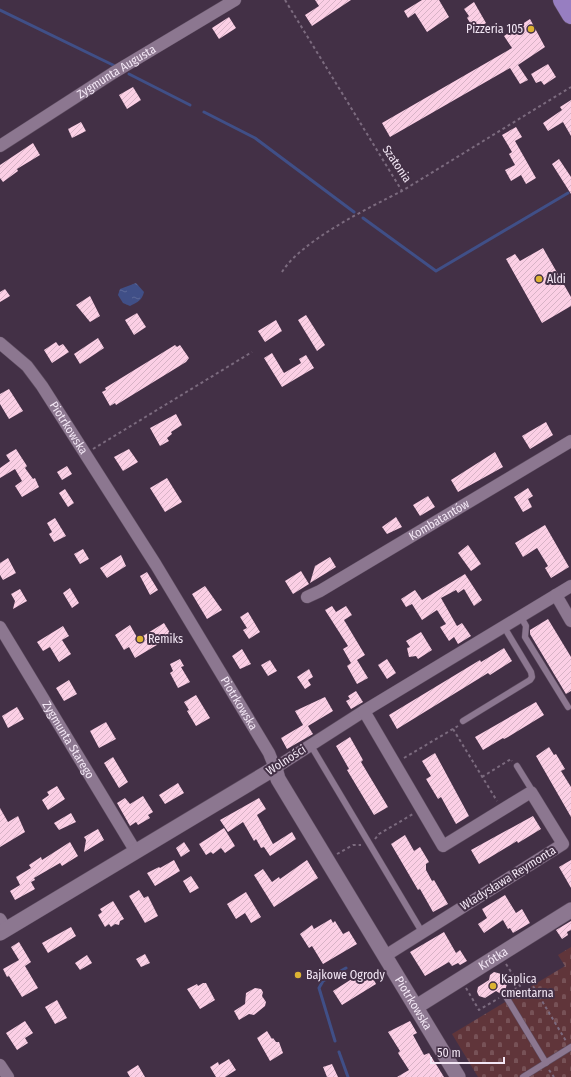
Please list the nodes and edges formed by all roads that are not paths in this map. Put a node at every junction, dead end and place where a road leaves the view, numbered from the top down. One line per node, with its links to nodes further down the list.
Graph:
1 (235, 0): 4 (street, Zygmunta Augusta)
2 (562, 0): 3 (main road)
3 (571, 15)
4 (0, 146)
5 (0, 343): 19 (street, Piotrkowska)
6 (571, 441): 9 (street, Kombatantów)
7 (571, 586): 8 (street, Wolności)
8 (556, 595): 10 (street, Wolności); 11 (street)
9 (307, 596)
10 (520, 617): 13 (street, Wolności); 14 (lane)
11 (571, 621)
12 (0, 627): 22 (street, Zygmunta Starego)
13 (504, 627): 15 (street, Wolności); 16 (lane)
14 (568, 707)
15 (364, 711): 17 (street, Wolności); 20 (street)
16 (463, 721)
17 (310, 744): 19 (street, Wolności); 25 (lane)
18 (518, 766): 20 (lane)
19 (275, 768): 22 (street, Wolności); 26 (street, Piotrkowska)
20 (530, 792): 21 (street, Władysława Reymonta)
21 (567, 842): 25 (street, Władysława Reymonta)
22 (136, 852): 24 (street, Wolności)
23 (571, 910): 28 (street, Krótka)
24 (2, 927)
25 (422, 932): 26 (street, Władysława Reymonta)
26 (385, 956): 28 (street, Piotrkowska)
27 (505, 995): 31 (lane)
28 (416, 1006): 33 (street, Piotrkowska)
29 (571, 1048): 31 (lane)
30 (0, 1064): 32 (street)
31 (546, 1064): 34 (lane)
32 (8, 1077)
33 (458, 1077)
34 (523, 1077)

